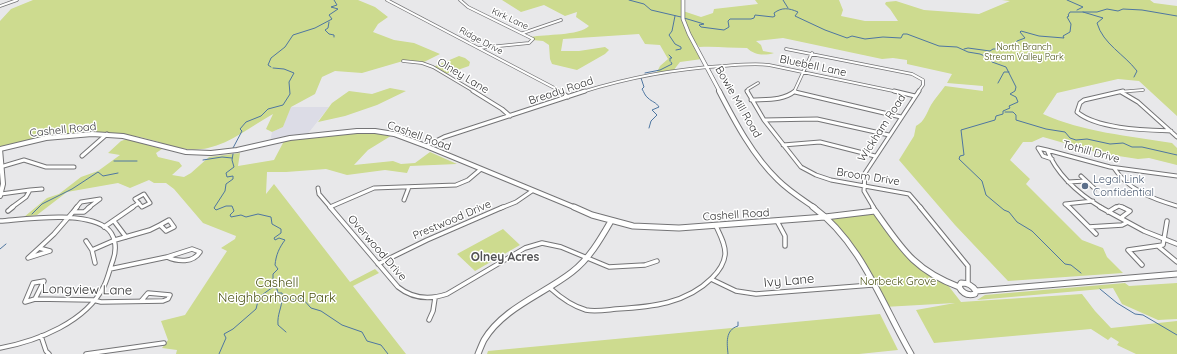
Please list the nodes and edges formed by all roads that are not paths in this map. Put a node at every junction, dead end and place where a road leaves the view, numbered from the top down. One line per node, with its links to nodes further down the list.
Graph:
1 (17, 0): 5 (street)
2 (387, 0): 8 (street, Ridge Drive)
3 (460, 0): 7 (street, Kirk Lane)
4 (683, 0): 12 (street, Bowie Mill Road)
5 (0, 6)
6 (561, 20): 7 (street)
7 (523, 33): 8 (street, Kirk Lane)
8 (479, 48): 19 (street, Ridge Drive)
9 (786, 49): 10 (street, Wickham Road)
10 (812, 53): 13 (street); 18 (street, Wickham Road)
11 (403, 62): 21 (street, Olney Lane)
12 (706, 67): 13 (street, Bluebell Lane); 19 (street, Bready Road); 61 (street, Bowie Mill Road)
13 (804, 72): 16 (street); 18 (street, Bluebell Lane)
14 (758, 83): 20 (street)
15 (1143, 90): 17 (street)
16 (795, 92): 20 (street); 22 (street)
17 (1120, 92): 24 (street); 24 (street)
18 (915, 96): 22 (street, Wickham Road)
19 (568, 97): 21 (street, Bready Road)
20 (751, 100): 23 (street, Broom Drive)
21 (510, 116): 29 (street, Bready Road)
22 (901, 117): 26 (street, Wickham Road)
23 (764, 120): 26 (street); 28 (street, Broom Drive)
24 (1171, 131): 27 (street)
25 (107, 134): 29 (street, Cashell Road); 30 (street, Cashell Road); 32 (street)
26 (889, 135): 33 (street, Wickham Road)
27 (1177, 137)
28 (783, 145): 33 (street); 43 (street, Broom Drive)
29 (426, 146): 38 (street, Cashell Road)
30 (0, 149): 35 (street)
31 (1047, 150): 34 (street, Tothill Drive); 34 (street); 37 (street, Tothill Drive)
32 (82, 156)
33 (875, 156): 43 (street, Wickham Road)
34 (1052, 159): 42 (street, Tothill Drive)
35 (1, 167): 36 (street); 50 (street)
36 (74, 167)
37 (1114, 168): 40 (street, Tothill Drive); 54 (street)
38 (481, 169): 44 (street); 49 (street, Cashell Road)
39 (1081, 176): 41 (street)
40 (1177, 176)
41 (1086, 181): 42 (street); 47 (street)
42 (1068, 182): 52 (street, Tothill Drive)
43 (864, 186): 57 (street); 96 (street, Broom Drive)
44 (409, 187): 51 (street); 55 (street)
45 (318, 188): 55 (street, Overwood Drive)
46 (42, 189): 48 (street)
47 (1095, 189)
48 (30, 190): 50 (street); 56 (street)
49 (532, 191): 67 (street, Cashell Road); 90 (street, Prestwood Drive)
50 (0, 195)
51 (404, 200)
52 (1093, 201): 60 (street, Tothill Drive); 74 (street)
53 (139, 203): 66 (street)
54 (1177, 206)
55 (330, 207): 90 (street, Overwood Drive)
56 (8, 211)
57 (875, 211): 59 (street, Cashell Road); 62 (street)
58 (73, 212): 58 (street); 64 (street)
59 (866, 212): 61 (street, Cashell Road); 62 (street)
60 (1108, 212): 63 (street); 70 (street, Tothill Drive)
61 (825, 217): 68 (street, Cashell Road); 95 (street, Bowie Mill Road)
62 (880, 217): 97 (street)
63 (1122, 217)
64 (67, 218): 65 (street); 72 (street); 83 (street)
65 (0, 221)
66 (114, 221): 72 (street); 76 (street)
67 (611, 221): 73 (street, Cashell Road); 86 (street)
68 (777, 221): 73 (street, Cashell Road); 81 (street)
69 (1167, 221): 78 (street)
70 (1126, 223): 74 (street); 78 (street, Tothill Drive)
71 (160, 224): 76 (street)
72 (104, 226): 77 (street)
73 (716, 226): 94 (street)
74 (1089, 227): 75 (street)
75 (1096, 234)
76 (126, 237): 77 (street)
77 (115, 240): 84 (street); 92 (street)
78 (1164, 240): 80 (street, Tothill Drive); 82 (street)
79 (86, 241): 84 (street)
80 (1177, 244)
81 (785, 246)
82 (1160, 247): 88 (street); 91 (street)
83 (39, 248): 83 (street)
84 (92, 250): 89 (street)
85 (167, 257): 85 (street); 92 (street)
86 (586, 258): 87 (street, Overwood Drive); 98 (street); 100 (street, Overwood Drive)
87 (657, 261)
88 (1177, 262)
89 (95, 263)
90 (378, 264): 100 (street, Overwood Drive)
91 (1142, 265)
92 (110, 269): 102 (street)
93 (1177, 274): 99 (street)
94 (711, 280): 95 (street, Ivy Lane); 98 (street)
95 (872, 284): 112 (street, Bowie Mill Road)
96 (968, 284): 97 (street); 99 (street)
97 (958, 287): 99 (street)
98 (550, 288): 111 (street)
99 (976, 291)
100 (435, 298): 104 (street)
101 (35, 300): 101 (street, Longview Lane); 102 (street, Longview Lane)
102 (93, 300): 103 (street, Longview Lane); 105 (street)
103 (142, 300): 103 (street, Longview Lane)
104 (430, 320)
105 (41, 336): 107 (street); 109 (street)
106 (164, 343): 108 (street)
107 (0, 348)
108 (106, 353): 110 (street)
109 (49, 354)
110 (86, 354)
111 (478, 354)
112 (911, 354)

